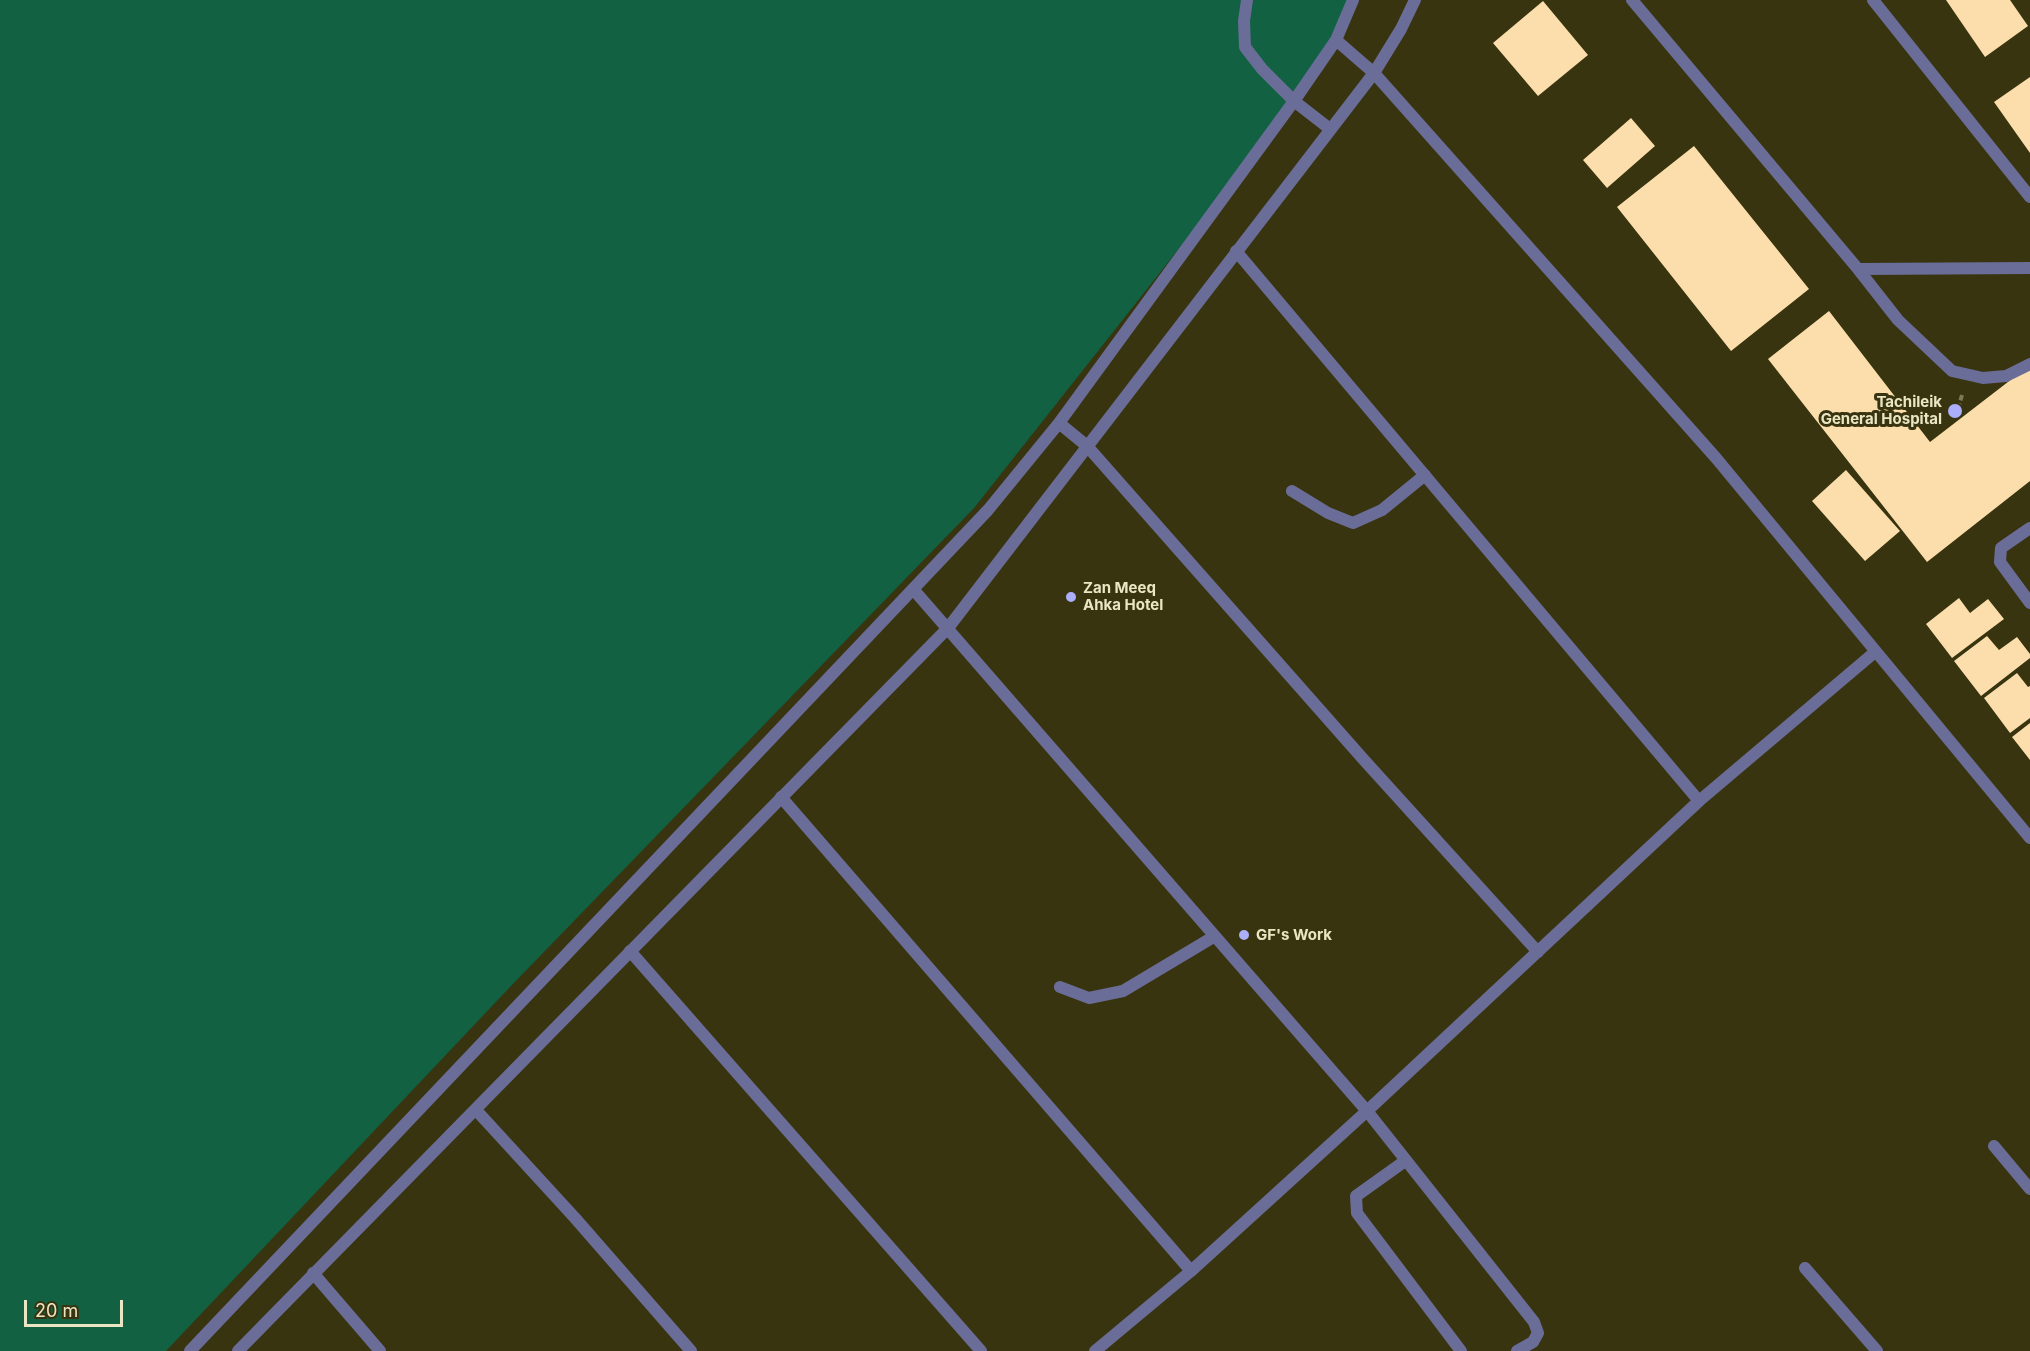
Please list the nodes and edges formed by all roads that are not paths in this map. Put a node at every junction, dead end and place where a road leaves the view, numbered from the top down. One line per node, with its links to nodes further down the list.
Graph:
1 (1247, 0): 8 (street)
2 (1353, 0): 6 (street)
3 (1415, 0): 7 (street)
4 (1632, 0): 13 (street)
5 (1873, 0): 10 (street)
6 (1336, 40): 7 (street); 8 (street)
7 (1374, 73): 9 (street); 23 (street)
8 (1294, 101): 9 (street); 15 (street)
9 (1330, 129): 11 (street)
10 (2030, 197)
11 (1236, 251): 16 (street); 17 (street)
12 (2030, 268): 13 (street)
13 (1858, 269): 14 (street)
14 (2030, 364)
15 (1059, 423): 16 (street); 20 (street)
16 (1086, 446): 22 (street); 29 (street)
17 (1425, 475): 18 (street); 25 (street)
18 (1292, 491)
19 (2030, 528): 21 (street)
20 (913, 589): 22 (street); 39 (street)
21 (2030, 603)
22 (948, 628): 24 (street); 27 (street)
23 (1875, 652): 25 (street); 26 (street)
24 (781, 797): 28 (street); 37 (street)
25 (1699, 801): 29 (street)
26 (2030, 838)
27 (1215, 936): 30 (street); 32 (street)
28 (630, 951): 31 (street); 43 (street)
29 (1538, 952): 32 (street)
30 (1060, 987)
31 (476, 1110): 38 (street); 42 (street)
32 (1367, 1111): 34 (street); 37 (street)
33 (1994, 1146): 35 (street)
34 (1405, 1161): 45 (street); 46 (street)
35 (2030, 1189)
36 (1805, 1268): 47 (street)
37 (1191, 1271): 44 (street)
38 (313, 1273): 40 (street); 41 (street)
39 (190, 1351)
40 (238, 1351)
41 (380, 1351)
42 (691, 1351)
43 (981, 1351)
44 (1095, 1351)
45 (1461, 1351)
46 (1517, 1351)
47 (1877, 1351)

